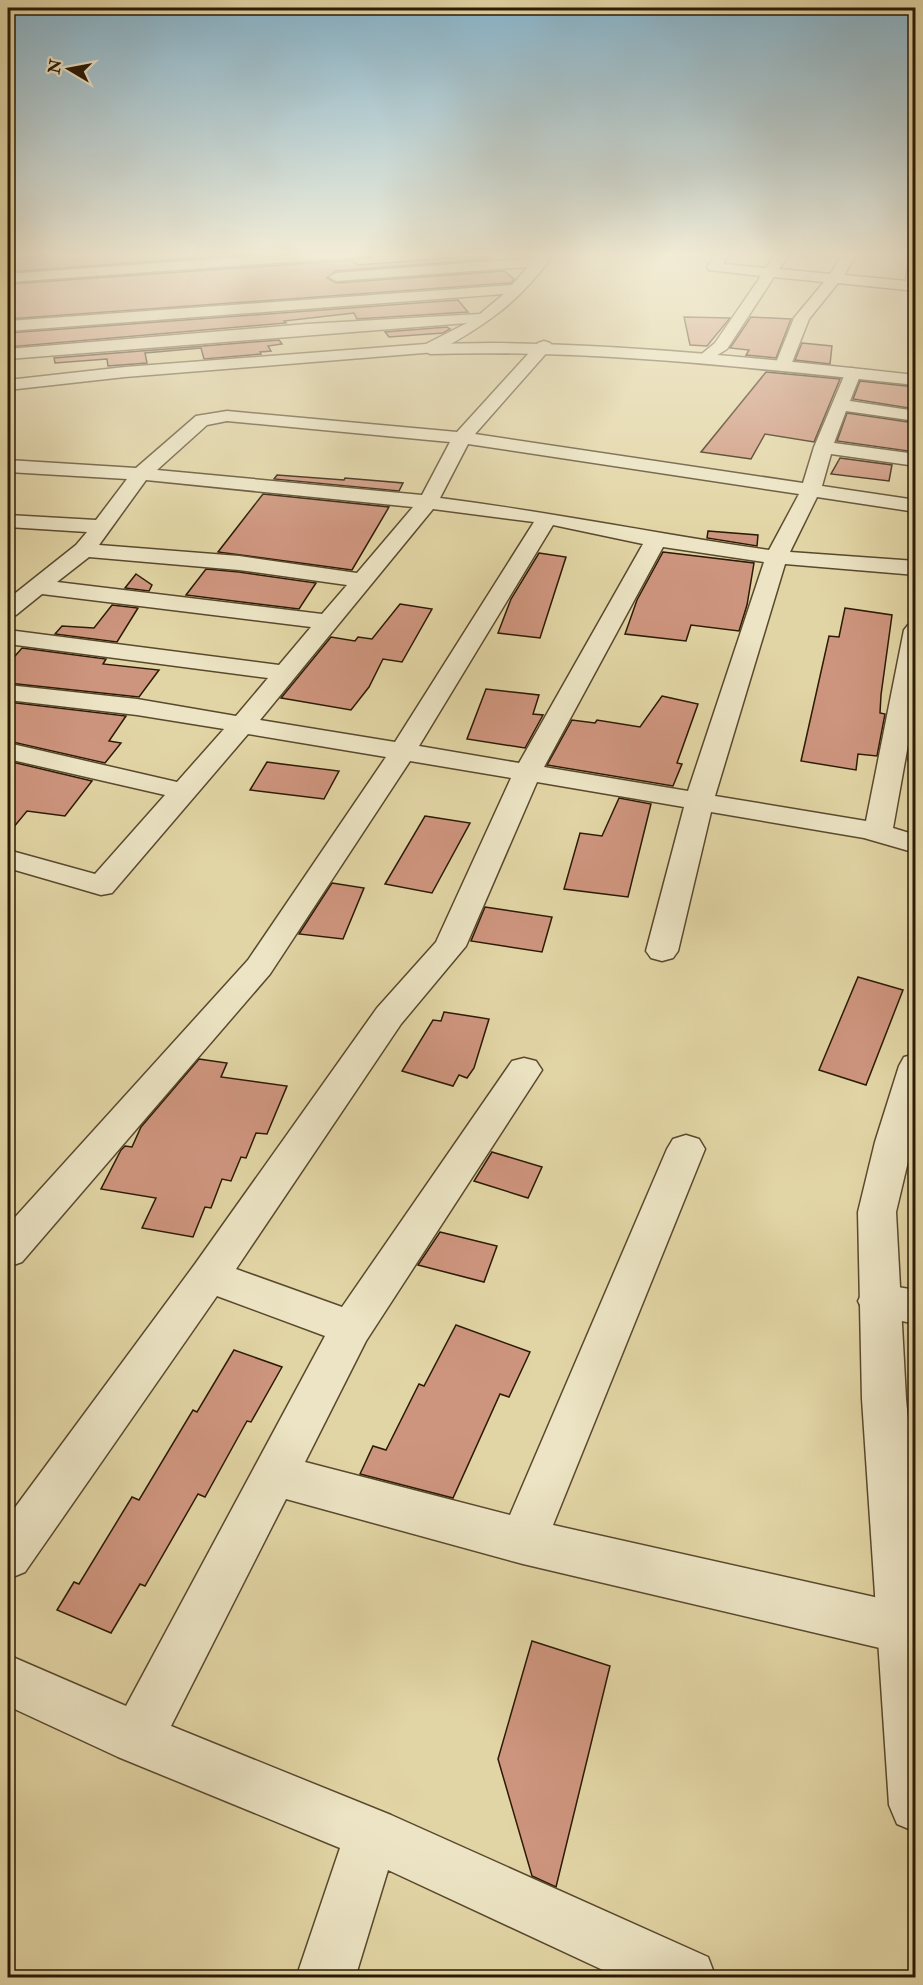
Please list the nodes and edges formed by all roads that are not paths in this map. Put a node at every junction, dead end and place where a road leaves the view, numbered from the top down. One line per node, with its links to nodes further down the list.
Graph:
1 (117, 345): 8 (street)
2 (323, 345): 9 (street)
3 (438, 345): 7 (street)
4 (722, 345): 10 (street)
5 (791, 345): 11 (street)
6 (544, 346): 7 (street); 10 (street); 17 (street)
7 (430, 349): 9 (street)
8 (8, 354)
9 (332, 357): 14 (street)
10 (706, 357): 11 (street)
11 (783, 365): 12 (street)
12 (853, 373): 13 (street); 15 (street)
13 (915, 380)
14 (8, 385)
15 (840, 405): 16 (street); 18 (street)
16 (915, 416)
17 (462, 438): 21 (street); 22 (street); 23 (street)
18 (823, 447): 19 (street); 22 (street)
19 (915, 460)
20 (8, 466): 21 (street)
21 (141, 474): 23 (street); 27 (street)
22 (811, 490): 24 (street); 30 (street)
23 (428, 502): 25 (street); 32 (street)
24 (915, 506)
25 (547, 518): 28 (street); 42 (street)
26 (8, 521): 27 (street)
27 (103, 527): 29 (street)
28 (656, 540): 30 (street); 43 (street)
29 (84, 550): 32 (street); 33 (street)
30 (776, 557): 31 (street); 45 (street)
31 (915, 568)
32 (362, 580): 35 (street)
33 (40, 587): 34 (street); 35 (street)
34 (8, 610)
35 (327, 622): 38 (street)
36 (915, 630): 46 (street)
37 (8, 637): 38 (street)
38 (284, 673): 40 (street)
39 (8, 693): 40 (street)
40 (241, 726): 42 (street); 44 (street)
41 (8, 751): 44 (street)
42 (402, 753): 43 (street); 53 (street)
43 (527, 774): 45 (street); 54 (street)
44 (182, 791): 48 (street)
45 (699, 802): 46 (street); 49 (street)
46 (878, 833): 47 (street)
47 (915, 844)
48 (8, 860)
49 (662, 951)
50 (915, 1066): 55 (street)
51 (524, 1070): 56 (street)
52 (686, 1149): 58 (street)
53 (8, 1251)
54 (209, 1276): 56 (street); 59 (street)
55 (897, 1304): 60 (street)
56 (351, 1328): 57 (street)
57 (275, 1475): 58 (street); 62 (street)
58 (523, 1541): 60 (street)
59 (8, 1556)
60 (901, 1628): 63 (street)
61 (8, 1680): 62 (street)
62 (137, 1738): 64 (street)
63 (915, 1805)
64 (372, 1834): 65 (street); 66 (street)
65 (325, 1977)
66 (687, 1977)

